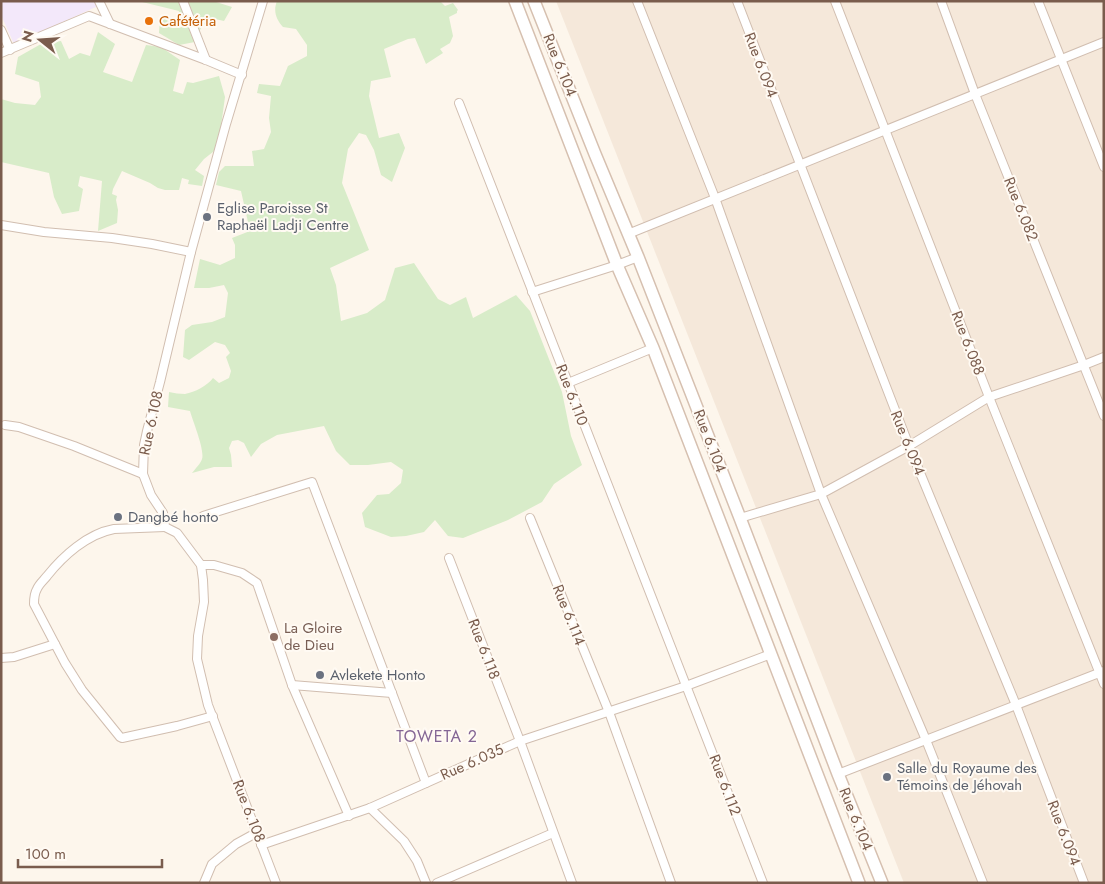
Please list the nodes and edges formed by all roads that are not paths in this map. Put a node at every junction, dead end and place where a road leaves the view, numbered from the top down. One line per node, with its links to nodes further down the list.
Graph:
1 (99, 1): 11 (street)
2 (183, 1): 17 (street)
3 (263, 1): 18 (street, Rue 6.108)
4 (515, 1): 29 (street, Rue 6.104)
5 (534, 1): 26 (street, Rue 6.104)
6 (637, 1): 24 (street)
7 (737, 1): 22 (street, Rue 6.094)
8 (835, 1): 21 (street, Rue 6.088)
9 (941, 1): 19 (street, Rue 6.082)
10 (1038, 1): 16 (street)
11 (110, 24): 14 (street); 17 (street)
12 (1, 30): 14 (street)
13 (1104, 42): 16 (street)
14 (10, 50): 15 (street)
15 (1, 53)
16 (1061, 59): 19 (street); 23 (street)
17 (206, 60): 18 (street)
18 (242, 75): 27 (street, Rue 6.108)
19 (975, 94): 21 (street); 33 (street, Rue 6.082)
20 (459, 103): 30 (street, Rue 6.110)
21 (886, 129): 22 (street); 35 (street, Rue 6.088)
22 (800, 164): 24 (street); 38 (street, Rue 6.094)
23 (1104, 167)
24 (715, 198): 26 (street); 40 (street)
25 (1, 225): 27 (street)
26 (628, 234): 28 (street, Rue 6.104)
27 (191, 252): 39 (street, Rue 6.108)
28 (638, 257): 29 (street); 43 (street, Rue 6.104)
29 (617, 266): 30 (street); 31 (street, Rue 6.104)
30 (532, 292): 34 (street, Rue 6.110)
31 (653, 348): 34 (street); 48 (street, Rue 6.104)
32 (1104, 357): 33 (street)
33 (1084, 365): 35 (street); 36 (street, Rue 6.082)
34 (568, 383): 53 (street, Rue 6.110)
35 (989, 397): 38 (street); 50 (street, Rue 6.088)
36 (1104, 416)
37 (5, 425): 39 (street)
38 (909, 446): 40 (street); 55 (street, Rue 6.094)
39 (143, 474): 44 (street, Rue 6.108)
40 (821, 494): 43 (street); 58 (street)
41 (203, 516): 54 (street)
42 (530, 518): 56 (street, Rue 6.114)
43 (740, 518): 60 (street, Rue 6.104)
44 (165, 527): 46 (street); 47 (street)
45 (449, 558): 59 (street, Rue 6.118)
46 (201, 565): 52 (street); 57 (street, Rue 6.108)
47 (55, 644): 49 (street); 57 (street)
48 (770, 654): 53 (street, Rue 6.035); 74 (street, Rue 6.104)
49 (1, 658)
50 (1102, 672): 51 (street, Rue 6.088); 55 (street)
51 (1104, 684)
52 (292, 685): 54 (street); 63 (street)
53 (686, 686): 56 (street, Rue 6.035); 73 (street, Rue 6.112)
54 (392, 694): 61 (street)
55 (1016, 705): 58 (street); 77 (street, Rue 6.094)
56 (609, 712): 59 (street, Rue 6.035); 72 (street, Rue 6.114)
57 (212, 716): 64 (street, Rue 6.108)
58 (926, 740): 60 (street); 76 (street)
59 (520, 741): 61 (street, Rue 6.035); 65 (street, Rue 6.118)
60 (838, 774): 75 (street, Rue 6.104)
61 (426, 783): 62 (street, Rue 6.035)
62 (370, 808): 63 (street, Rue 6.035); 69 (street)
63 (349, 816): 66 (street, Rue 6.035)
64 (256, 833): 66 (street, Rue 6.108); 67 (street)
65 (553, 833): 70 (street); 71 (street, Rue 6.118)
66 (262, 845): 68 (street, Rue 6.108)
67 (204, 883)
68 (276, 883)
69 (426, 883)
70 (437, 883)
71 (572, 883)
72 (671, 883)
73 (763, 883)
74 (859, 883)
75 (882, 883)
76 (983, 883)
77 (1084, 883)

